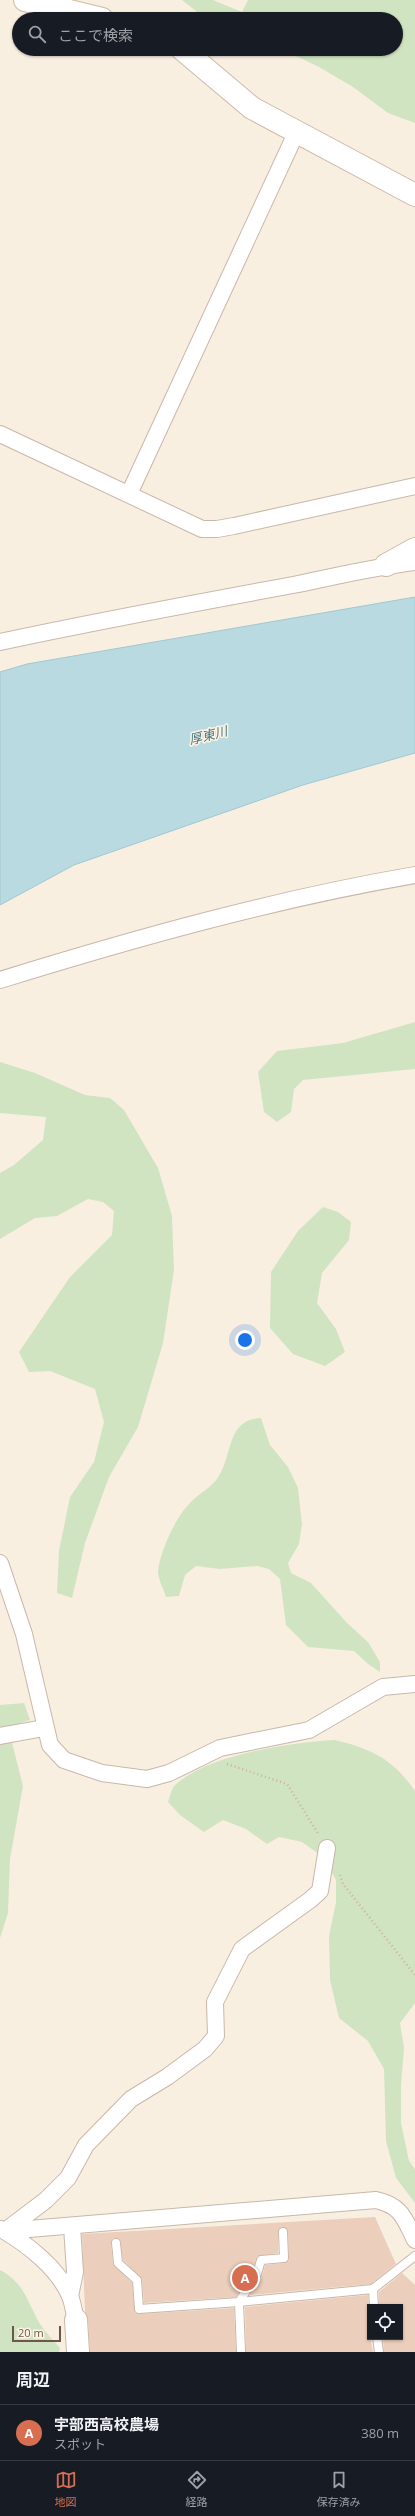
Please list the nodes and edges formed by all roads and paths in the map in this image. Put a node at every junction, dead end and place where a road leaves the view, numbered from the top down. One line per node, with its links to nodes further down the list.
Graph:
1 (24, 0): 2 (street)
2 (73, 12)
3 (190, 56): 4 (street)
4 (297, 131): 5 (street); 8 (street)
5 (415, 195)
6 (0, 434): 8 (street)
7 (415, 486): 8 (street)
8 (129, 494)
9 (415, 549): 11 (street)
10 (415, 562): 11 (street)
11 (386, 565): 12 (street)
12 (0, 642)
13 (415, 875): 14 (street)
14 (0, 980)
15 (0, 1563): 17 (street)
16 (415, 1684): 17 (street)
17 (44, 1728): 18 (street)
18 (0, 1736)
19 (328, 1848): 21 (street)
20 (72, 2227): 21 (street); 23 (street); 27 (street)
21 (3, 2230): 27 (street)
22 (283, 2232): 28 (lane)
23 (415, 2240)
24 (116, 2243): 28 (lane)
25 (415, 2256): 26 (lane)
26 (373, 2289): 28 (lane); 29 (lane)
27 (70, 2296): 30 (street)
28 (239, 2302): 33 (lane)
29 (374, 2304)
30 (76, 2320): 32 (street)
31 (377, 2340): 34 (lane)
32 (78, 2352)
33 (242, 2352)
34 (378, 2352)

